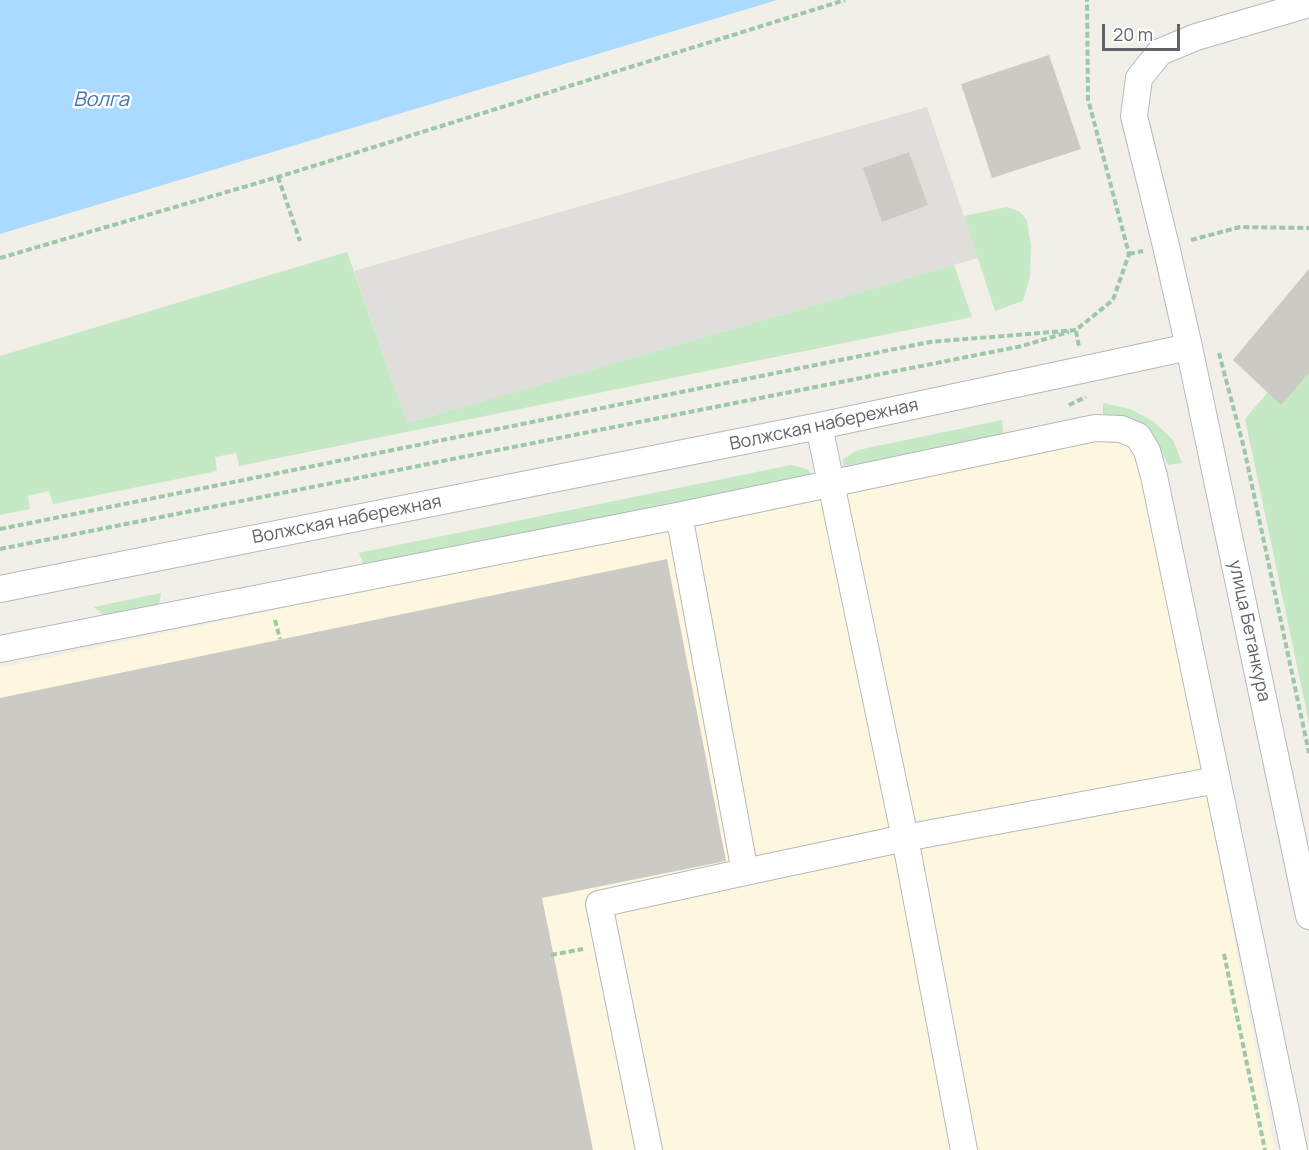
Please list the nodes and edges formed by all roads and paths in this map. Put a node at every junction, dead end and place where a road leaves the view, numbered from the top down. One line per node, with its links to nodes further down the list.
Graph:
1 (845, 0): 4 (path)
2 (1087, 0): 9 (path)
3 (1309, 4): 7 (street)
4 (278, 177): 6 (path); 10 (path)
5 (1309, 228): 7 (path)
6 (300, 241)
7 (1178, 243): 8 (path); 9 (path); 13 (street)
8 (1193, 252)
9 (1129, 254): 11 (path)
10 (0, 258)
11 (1076, 330): 17 (path); 18 (path)
12 (1217, 344): 23 (path)
13 (1189, 347): 14 (street, Волжская набережная); 27 (street, улица Бетанкура)
14 (819, 426): 15 (street); 19 (street, Волжская набережная)
15 (831, 483): 16 (street); 24 (street); 25 (street)
16 (677, 516): 22 (street); 26 (street)
17 (0, 530)
18 (0, 549)
19 (0, 589)
20 (273, 610): 21 (path)
21 (280, 639)
22 (0, 649)
23 (1309, 753)
24 (1217, 780): 25 (street); 32 (street)
25 (905, 838): 26 (street); 30 (street)
26 (745, 872): 29 (street)
27 (1309, 916)
28 (1222, 944): 31 (path)
29 (649, 1150)
30 (964, 1150)
31 (1265, 1150)
32 (1294, 1150)

